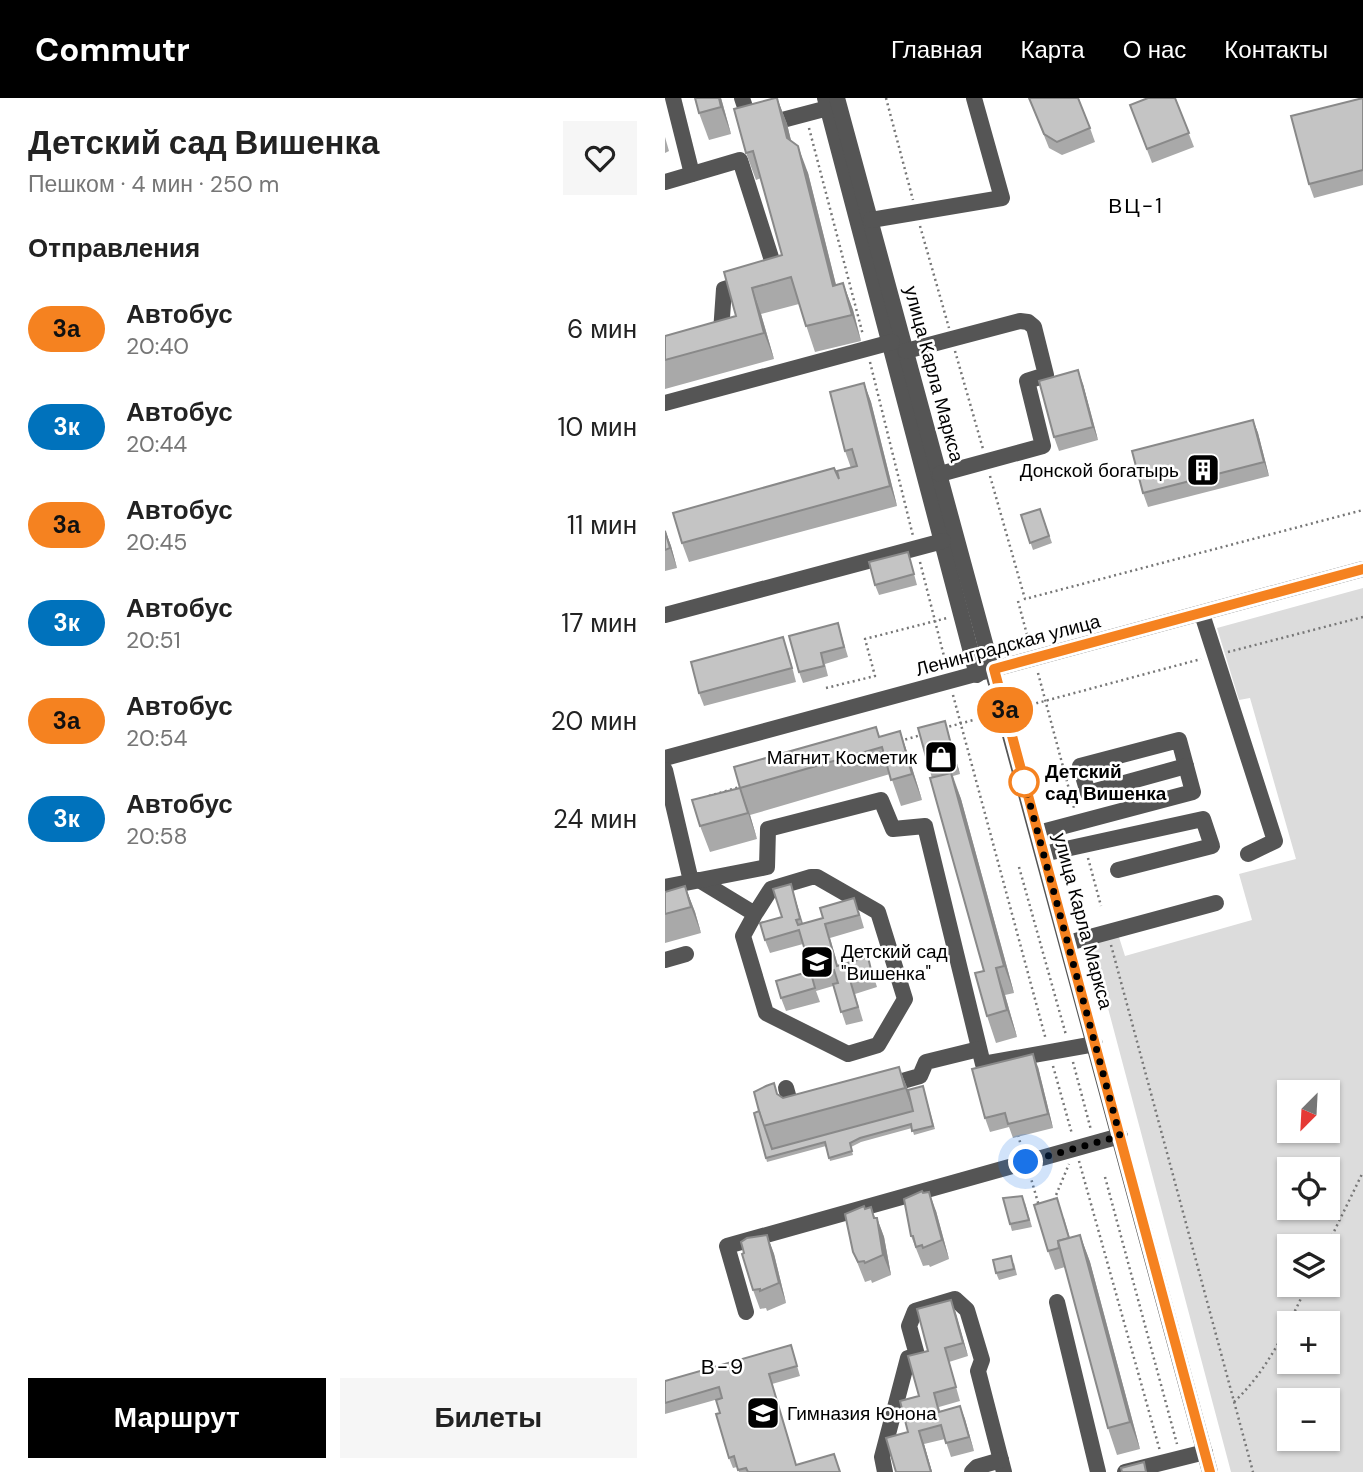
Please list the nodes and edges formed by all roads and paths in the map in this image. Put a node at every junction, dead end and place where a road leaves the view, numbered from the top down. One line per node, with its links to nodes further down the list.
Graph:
1 (673, 98): 6 (street)
2 (742, 98): 5 (street)
3 (974, 98): 8 (street)
4 (830, 102): 5 (street); 8 (street, улица Карла Маркса); 10 (street, улица Карла Маркса)
5 (806, 114): 11 (path)
6 (692, 174): 7 (street); 9 (street)
7 (665, 182)
8 (871, 220): 12 (street, улица Карла Маркса)
9 (698, 338)
10 (892, 342): 11 (street); 16 (street, улица Карла Маркса)
11 (866, 349): 13 (street); 17 (path)
12 (906, 351): 14 (street, улица Карла Маркса); 14 (street)
13 (665, 402)
14 (940, 474): 26 (street, улица Карла Маркса)
15 (1363, 510): 19 (path)
16 (943, 541): 17 (street); 23 (street, улица Карла Маркса)
17 (916, 549): 22 (street); 24 (path)
18 (1363, 571): 21 (street, Ленинградская улица); 25 (street)
19 (1025, 599)
20 (1018, 601): 25 (path)
21 (1202, 614): 25 (street, Ленинградская улица); 36 (street)
22 (665, 615)
23 (961, 615): 24 (path); 27 (street, улица Карла Маркса)
24 (936, 621): 28 (path)
25 (1033, 659): 26 (street, Ленинградская улица); 32 (path)
26 (994, 670): 27 (street, Ленинградская улица); 33 (street, улица Карла Маркса)
27 (977, 674): 29 (street, Ленинградская улица)
28 (826, 688)
29 (665, 758)
30 (1186, 766): 30 (street); 32 (street)
31 (665, 770): 39 (street)
32 (1078, 824): 33 (street)
33 (1038, 833): 35 (street, улица Карла Маркса)
34 (1084, 845): 35 (street); 38 (street); 42 (path)
35 (1044, 854): 45 (street, улица Карла Маркса)
36 (1248, 854)
37 (1019, 867): 50 (path)
38 (1118, 870)
39 (695, 880): 40 (street); 43 (street); 49 (street)
40 (665, 887)
41 (1216, 902): 44 (street)
42 (1101, 906)
43 (755, 914): 43 (street)
44 (1108, 934): 45 (street); 62 (path)
45 (1068, 943): 48 (street, улица Карла Маркса)
46 (686, 954): 47 (street)
47 (665, 960)
48 (1095, 1044): 50 (street); 54 (street, улица Карла Маркса)
49 (979, 1048): 50 (street); 52 (street)
50 (1069, 1048): 55 (path)
51 (786, 1088): 53 (street)
52 (869, 1091)
53 (818, 1105)
54 (1120, 1136): 55 (street); 63 (street, улица Карла Маркса)
55 (1095, 1143): 61 (street)
56 (1363, 1172): 58 (path)
57 (1105, 1177): 64 (path)
58 (1333, 1234)
59 (1302, 1297): 62 (path)
60 (1057, 1302): 68 (street)
61 (746, 1312)
62 (1234, 1402): 71 (path)
63 (1205, 1452): 64 (street); 70 (street, улица Карла Маркса)
64 (1181, 1458): 69 (street)
65 (1002, 1466): 66 (street); 67 (street)
66 (885, 1472)
67 (972, 1472)
68 (1098, 1472)
69 (1125, 1472)
70 (1210, 1472)
71 (1253, 1472)

